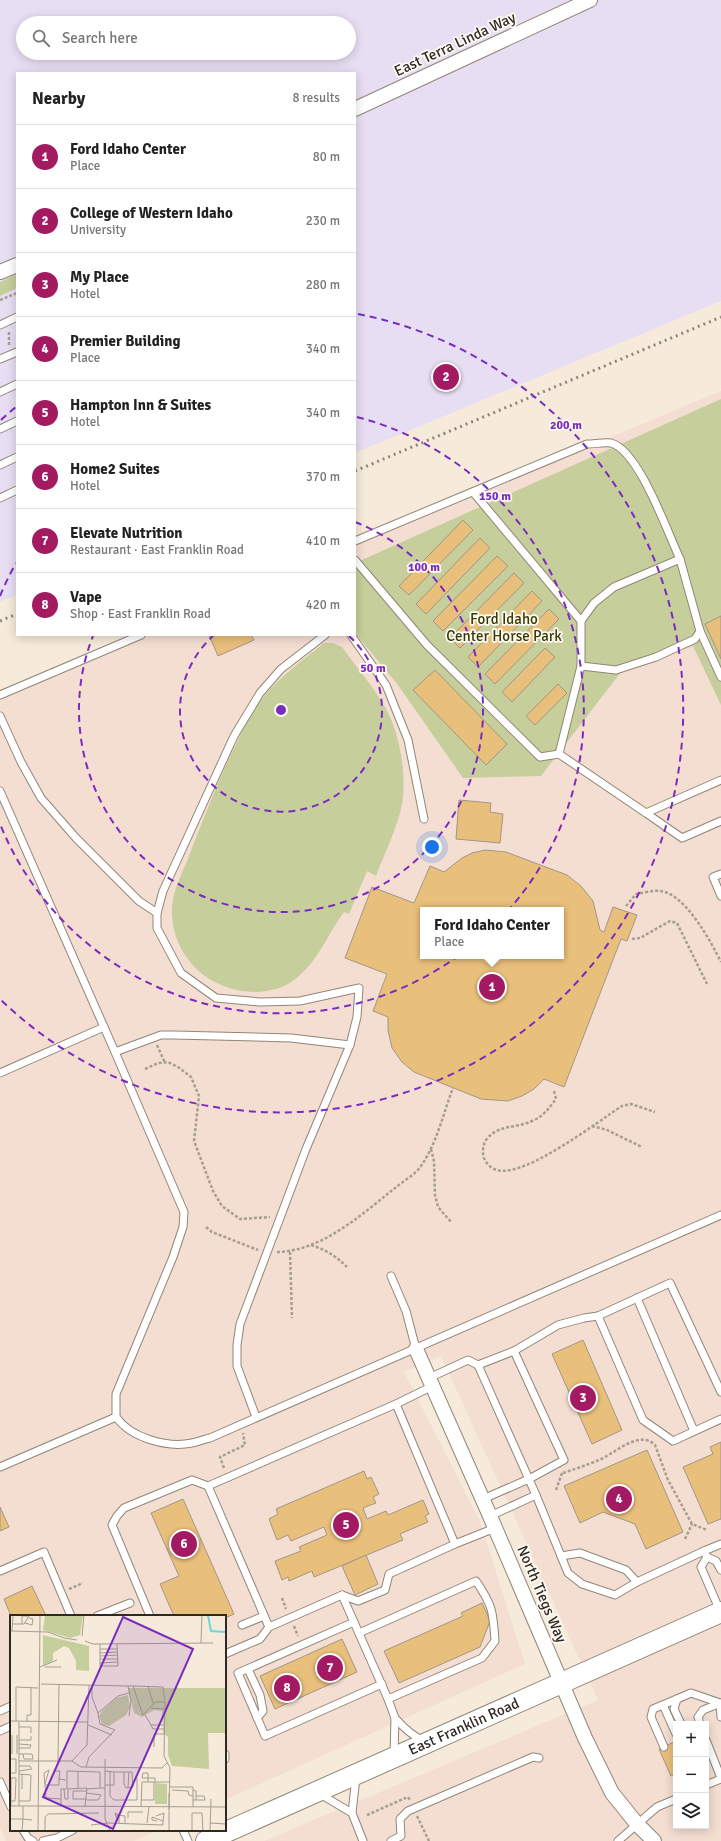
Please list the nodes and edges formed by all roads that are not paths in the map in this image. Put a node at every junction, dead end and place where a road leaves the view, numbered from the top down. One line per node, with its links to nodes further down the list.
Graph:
1 (590, 0): 2 (street, East Terra Linda Way)
2 (356, 109)
3 (16, 264): 4 (street)
4 (0, 272)
5 (13, 318): 6 (lane)
6 (0, 325)
7 (16, 352): 8 (lane)
8 (0, 360)
9 (16, 384): 10 (lane)
10 (0, 392)
11 (16, 421): 12 (lane)
12 (0, 429)
13 (16, 457): 14 (lane)
14 (0, 465)
15 (16, 490): 17 (lane)
16 (473, 492): 18 (lane); 19 (lane); 21 (lane)
17 (0, 498)
18 (356, 541)
19 (680, 559): 21 (lane); 22 (lane)
20 (356, 561): 30 (lane)
21 (581, 621): 26 (lane)
22 (700, 631): 26 (lane); 27 (lane)
23 (139, 636): 28 (lane)
24 (324, 636): 38 (lane)
25 (352, 636): 34 (lane)
26 (581, 666): 30 (lane)
27 (721, 677)
28 (0, 695)
29 (0, 716): 38 (lane)
30 (559, 754): 33 (lane)
31 (721, 780): 33 (lane)
32 (0, 791): 39 (lane)
33 (646, 813): 35 (lane)
34 (424, 819)
35 (721, 821)
36 (721, 874): 37 (lane)
37 (721, 896)
38 (157, 913): 40 (lane)
39 (104, 1027): 41 (lane); 42 (lane)
40 (350, 1045): 41 (lane); 54 (lane)
41 (115, 1052): 53 (lane)
42 (0, 1073)
43 (721, 1215): 47 (lane)
44 (391, 1276): 47 (lane)
45 (636, 1298): 46 (lane); 51 (lane); 56 (lane)
46 (598, 1316): 48 (lane); 56 (lane)
47 (416, 1349): 50 (street, North Tiegs Way); 54 (lane)
48 (514, 1351): 49 (lane); 58 (lane)
49 (478, 1365): 50 (lane); 58 (lane)
50 (431, 1382): 52 (lane); 61 (street, North Tiegs Way)
51 (721, 1392)
52 (396, 1404): 59 (lane); 63 (lane)
53 (116, 1417): 54 (lane); 57 (lane)
54 (256, 1417)
55 (721, 1419): 56 (lane)
56 (694, 1431)
57 (0, 1467)
58 (529, 1479): 60 (lane); 61 (lane)
59 (208, 1486): 75 (lane); 76 (lane)
60 (536, 1495): 62 (lane); 66 (lane)
61 (483, 1499): 62 (street, North Tiegs Way)
62 (493, 1522): 63 (lane); 83 (street, North Tiegs Way)
63 (455, 1544): 70 (lane)
64 (721, 1544): 65 (lane)
65 (706, 1554): 67 (lane); 69 (lane); 72 (lane)
66 (561, 1556): 69 (lane); 69 (lane)
67 (721, 1570)
68 (0, 1571): 73 (lane)
69 (637, 1582)
70 (342, 1595): 77 (lane); 79 (lane)
71 (130, 1603): 74 (lane)
72 (721, 1612): 83 (main road, East Franklin Road)
73 (71, 1615)
74 (100, 1615)
75 (150, 1615)
76 (264, 1616): 78 (lane); 79 (lane)
77 (354, 1622): 80 (lane); 82 (lane)
78 (242, 1625)
79 (269, 1627): 81 (lane)
80 (359, 1633): 84 (lane); 85 (lane)
81 (226, 1654)
82 (248, 1668): 92 (lane); 92 (lane)
83 (561, 1682): 99 (main road, East Franklin Road); 112 (street, North Tiegs Way)
84 (382, 1684): 85 (lane); 92 (lane)
85 (388, 1699): 93 (lane)
86 (677, 1699): 87 (lane); 88 (lane); 94 (lane)
87 (720, 1703): 91 (lane); 95 (lane)
88 (663, 1705): 97 (lane); 100 (lane)
89 (10, 1706): 90 (lane)
90 (0, 1711)
91 (721, 1717)
92 (257, 1718)
93 (395, 1718): 99 (lane); 102 (lane)
94 (680, 1721)
95 (699, 1721)
96 (10, 1726): 98 (lane)
97 (673, 1727)
98 (0, 1731)
99 (427, 1742): 102 (main road, East Franklin Road)
100 (664, 1746)
101 (709, 1748): 105 (lane)
102 (394, 1757): 104 (main road, East Franklin Road)
103 (539, 1758): 121 (lane)
104 (356, 1774): 108 (main road, East Franklin Road); 111 (lane)
105 (721, 1778): 107 (lane)
106 (0, 1782): 110 (lane)
107 (709, 1784)
108 (316, 1792): 111 (lane); 119 (main road, East Franklin Road)
109 (673, 1800): 112 (lane)
110 (10, 1805)
111 (352, 1814): 120 (lane)
112 (637, 1824): 122 (lane); 123 (street, North Tiegs Way)
113 (24, 1831): 116 (lane)
114 (72, 1831): 117 (lane)
115 (183, 1831): 118 (lane)
116 (33, 1841)
117 (43, 1841)
118 (188, 1841)
119 (206, 1841)
120 (363, 1841)
121 (391, 1841)
122 (618, 1841)
123 (654, 1841)

